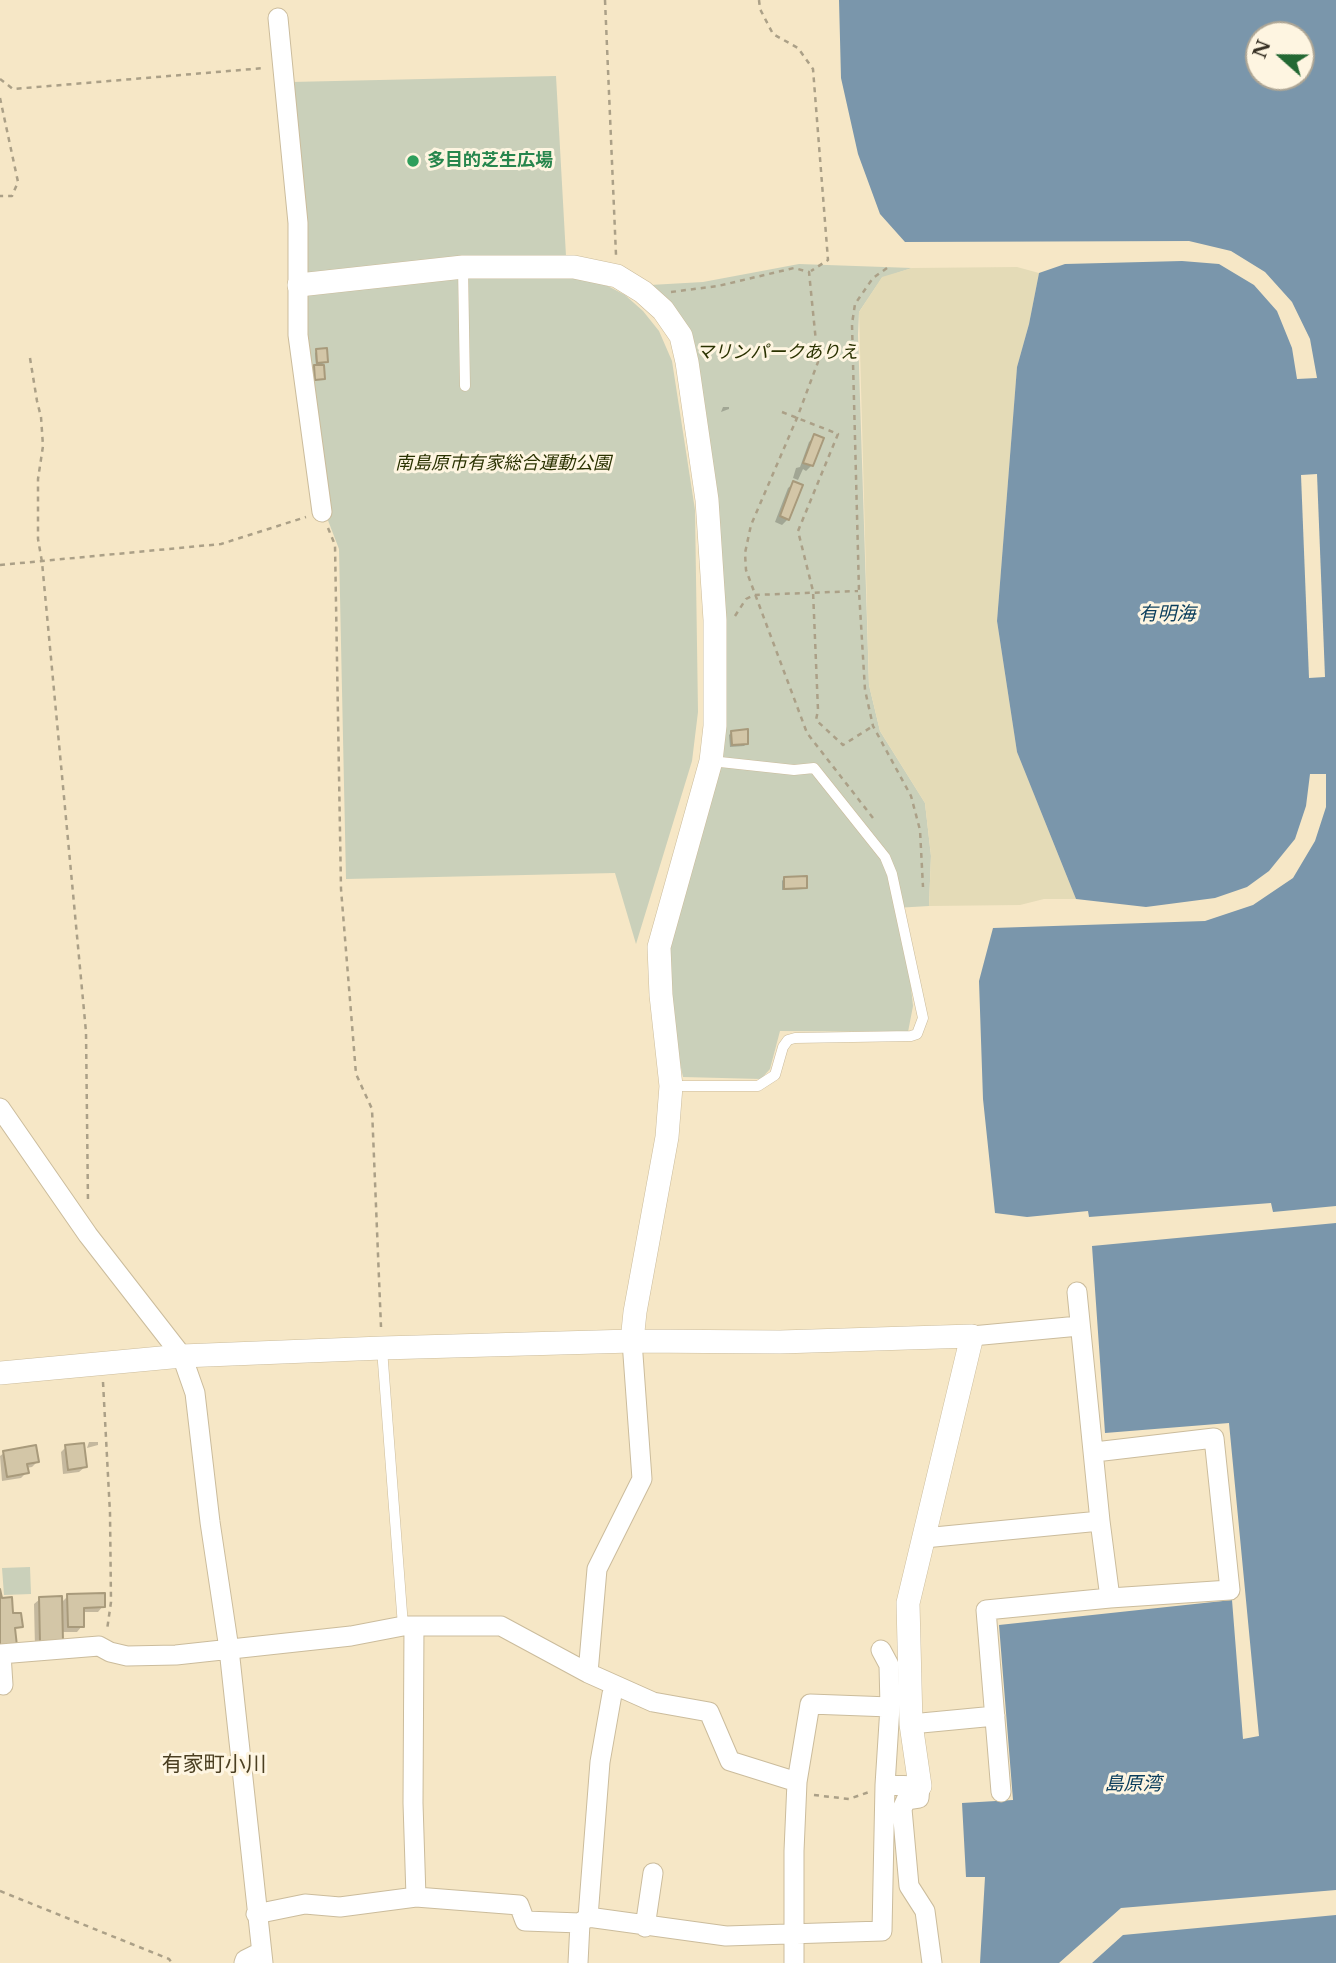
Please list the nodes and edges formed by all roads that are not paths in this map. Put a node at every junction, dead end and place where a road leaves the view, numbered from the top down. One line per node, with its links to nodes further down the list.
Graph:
1 (278, 18): 3 (street)
2 (463, 267): 3 (street); 4 (lane); 6 (street)
3 (299, 285): 5 (street)
4 (465, 386)
5 (322, 512)
6 (711, 761): 7 (street); 7 (lane)
7 (671, 1086): 12 (street)
8 (0, 1108): 14 (street)
9 (1077, 1292): 10 (street)
10 (1080, 1326): 11 (street); 16 (street)
11 (972, 1336): 12 (street); 18 (street)
12 (632, 1340): 13 (street); 24 (street)
13 (382, 1348): 14 (street); 20 (lane)
14 (182, 1356): 15 (street); 21 (street)
15 (0, 1373)
16 (1095, 1452): 17 (street); 19 (street)
17 (1100, 1521): 18 (street); 19 (street)
18 (924, 1538): 29 (street)
19 (1110, 1598): 28 (street)
20 (408, 1626): 21 (street); 24 (street); 35 (street)
21 (229, 1649): 23 (street); 36 (street)
22 (881, 1650): 27 (street)
23 (0, 1654): 25 (street)
24 (589, 1673): 26 (street)
25 (3, 1685)
26 (617, 1686): 32 (street); 37 (street)
27 (890, 1707): 30 (street); 32 (street)
28 (995, 1716): 29 (street); 33 (street)
29 (911, 1724): 31 (street)
30 (885, 1785): 31 (street); 39 (street)
31 (920, 1786): 44 (street)
32 (797, 1787): 39 (street)
33 (1001, 1792)
34 (653, 1873): 38 (street)
35 (416, 1897): 36 (street); 37 (street)
36 (256, 1914): 40 (street)
37 (584, 1920): 38 (street); 42 (street)
38 (645, 1927): 39 (street)
39 (794, 1935): 43 (street)
40 (262, 1957): 41 (street)
41 (244, 1963)
42 (578, 1963)
43 (794, 1963)
44 (932, 1963)

